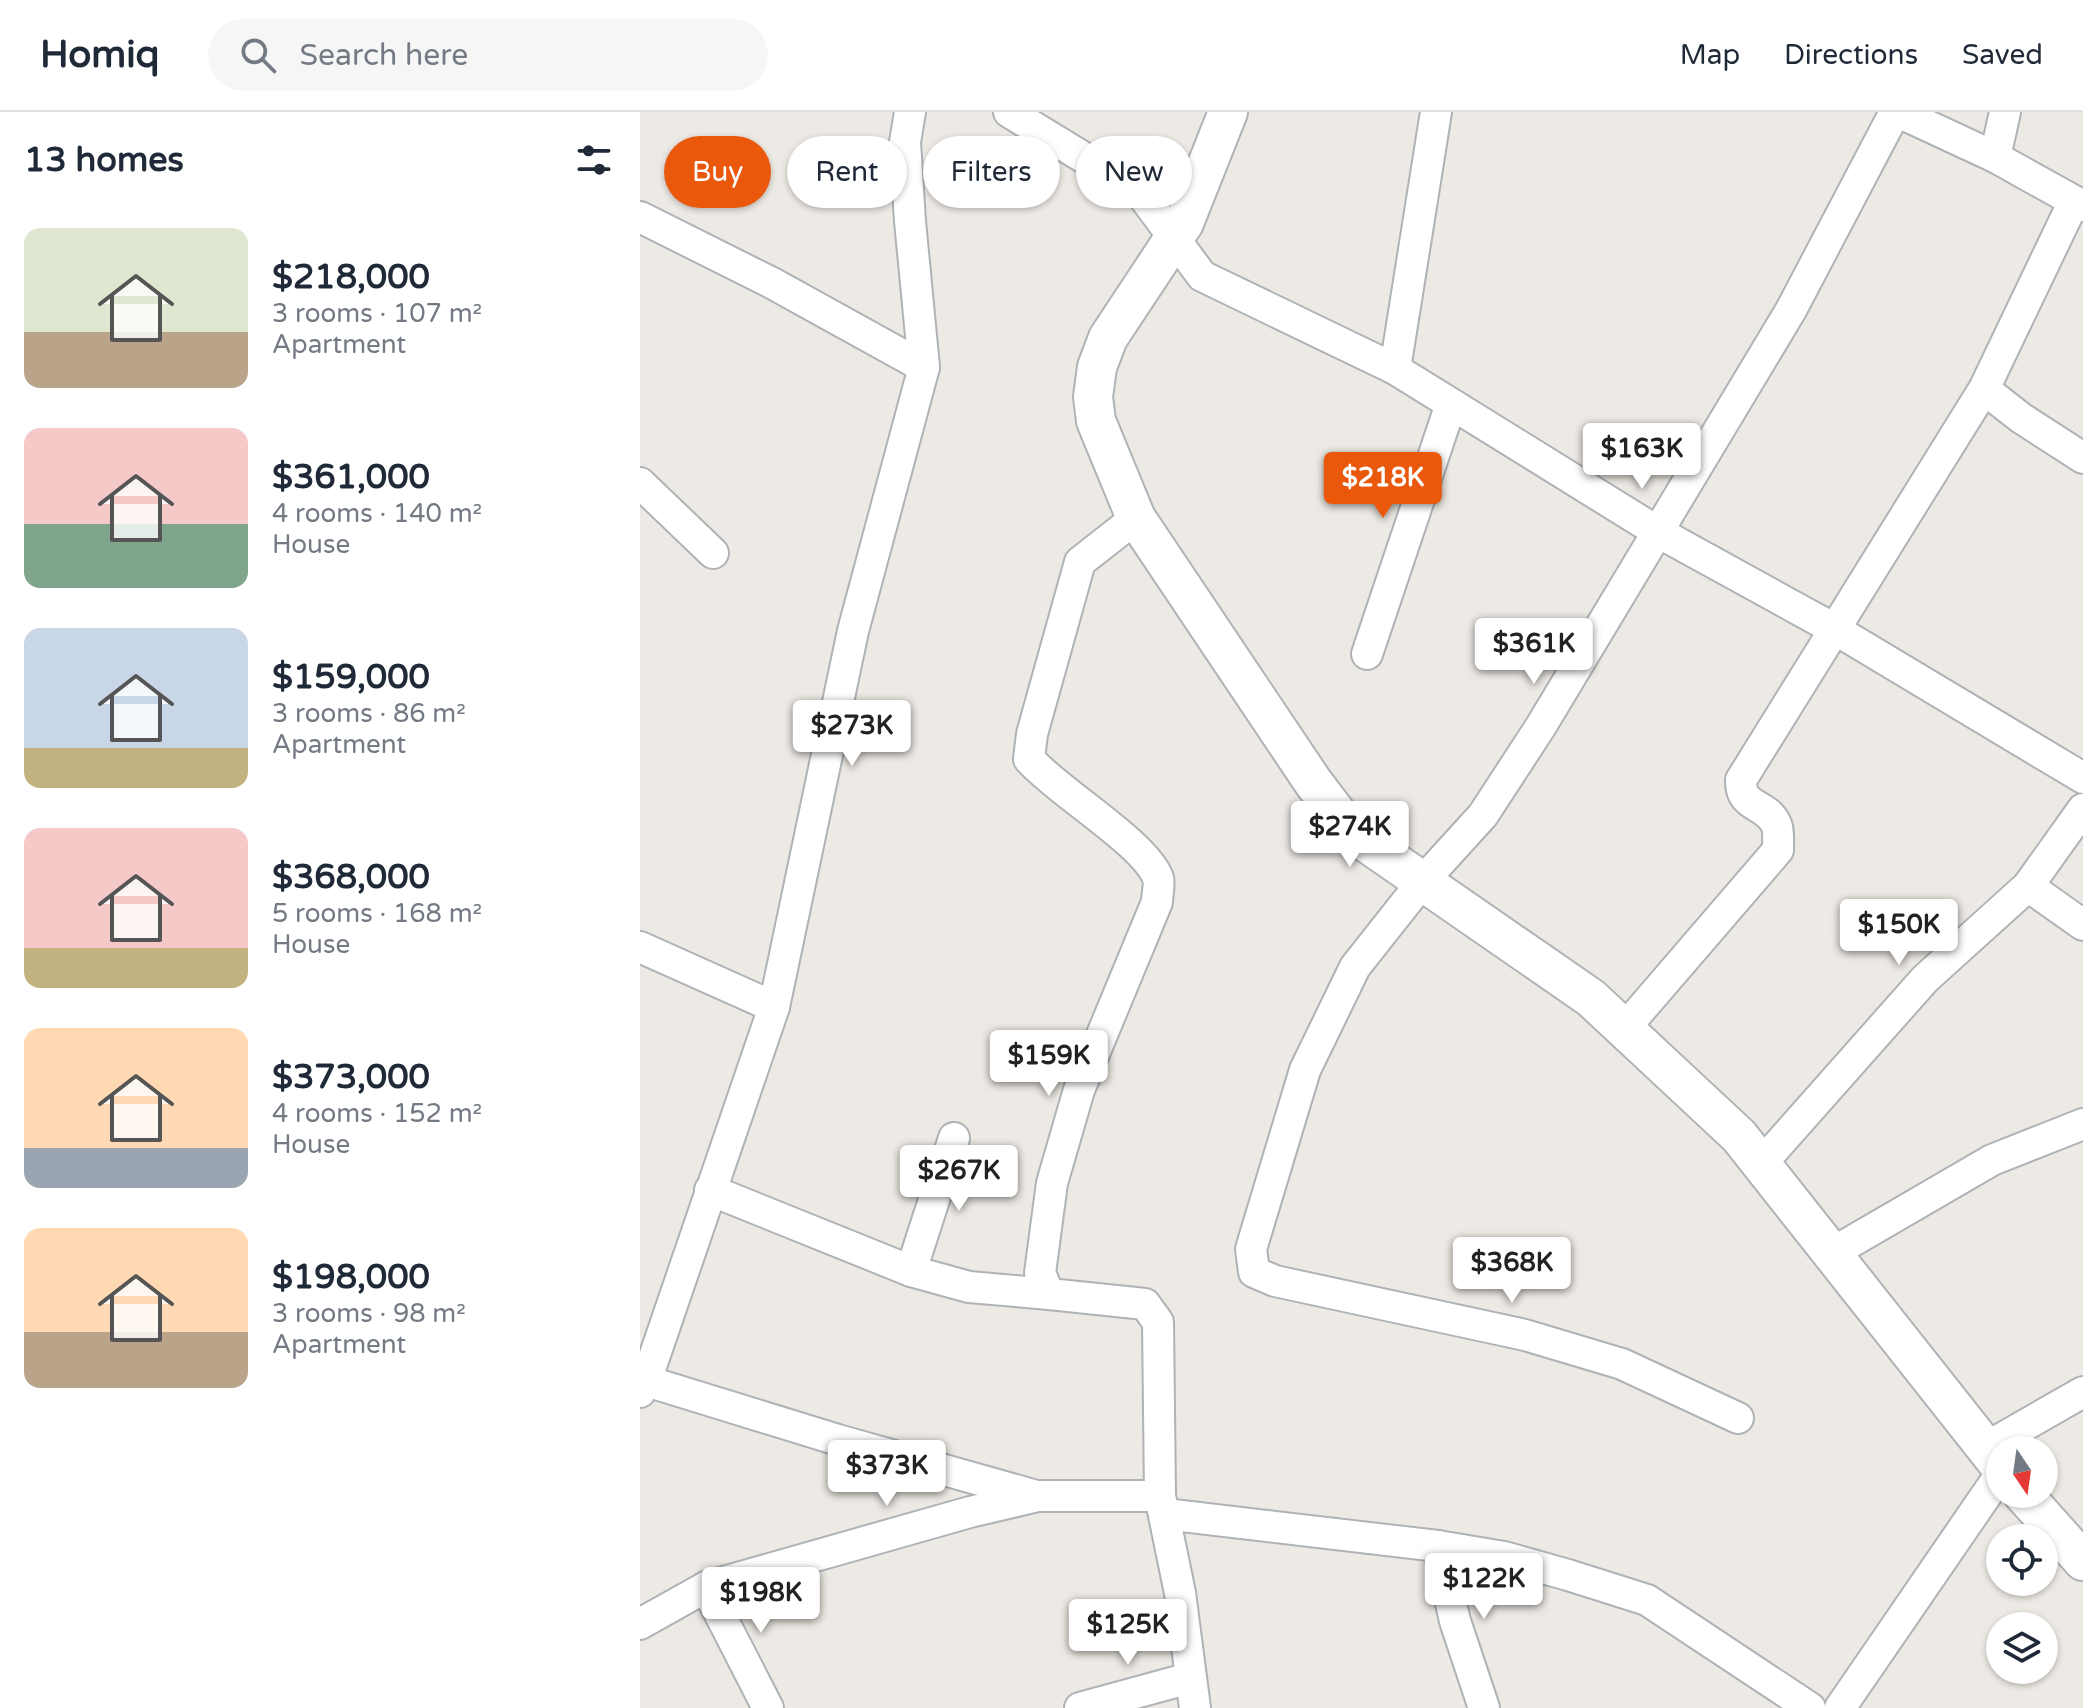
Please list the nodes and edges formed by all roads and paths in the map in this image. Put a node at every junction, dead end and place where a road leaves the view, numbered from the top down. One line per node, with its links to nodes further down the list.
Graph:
1 (910, 112): 11 (street)
2 (1009, 112): 10 (street)
3 (1228, 112): 10 (street)
4 (1436, 112): 12 (street)
5 (1897, 112): 7 (street); 18 (street)
6 (2005, 112): 7 (street)
7 (1995, 157): 8 (street)
8 (2079, 203): 13 (street)
9 (640, 217): 11 (street)
10 (1173, 239): 12 (street); 17 (street)
11 (924, 367): 28 (street)
12 (1395, 369): 14 (street)
13 (1984, 389): 15 (street); 20 (street)
14 (1451, 404): 18 (street); 21 (street)
15 (2083, 458)
16 (640, 483): 19 (street)
17 (1136, 518): 24 (street); 36 (street)
18 (1658, 532): 20 (street); 24 (street)
19 (713, 553)
20 (1836, 630): 22 (street); 29 (street)
21 (1367, 654)
22 (2083, 778)
23 (2083, 809): 25 (street)
24 (1423, 881): 29 (street); 39 (street)
25 (2028, 886): 26 (street); 32 (street)
26 (2083, 925)
27 (640, 947): 28 (street)
28 (774, 1007): 33 (street)
29 (1624, 1029): 32 (street)
30 (2083, 1124): 34 (street)
31 (954, 1138): 35 (street)
32 (1761, 1164): 34 (street)
33 (710, 1190): 35 (street); 37 (street)
34 (1832, 1253): 41 (street)
35 (911, 1271): 36 (street)
36 (1049, 1294): 44 (street)
37 (642, 1384): 43 (street)
38 (2083, 1392): 40 (street)
39 (1738, 1418)
40 (2028, 1436)
41 (1986, 1451)
42 (1986, 1477): 56 (street)
43 (1038, 1496): 44 (street); 48 (street)
44 (1162, 1505): 46 (street); 50 (street)
45 (2036, 1508): 47 (street)
46 (1438, 1546): 54 (street); 55 (street)
47 (2083, 1561)
48 (706, 1587): 49 (street); 51 (street)
49 (640, 1624)
50 (1190, 1678): 52 (street); 53 (street)
51 (768, 1708)
52 (1080, 1708)
53 (1195, 1708)
54 (1484, 1708)
55 (1810, 1708)
56 (1840, 1708)

